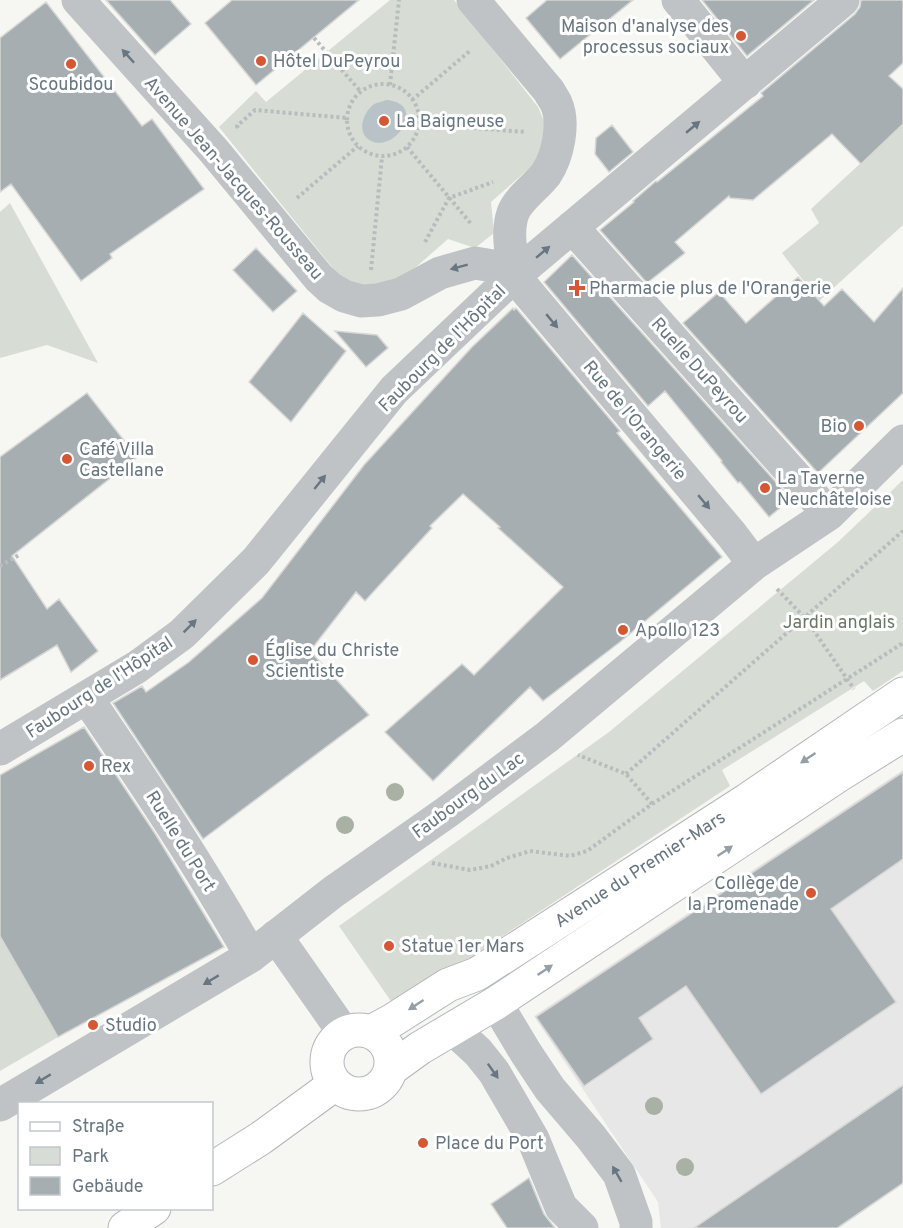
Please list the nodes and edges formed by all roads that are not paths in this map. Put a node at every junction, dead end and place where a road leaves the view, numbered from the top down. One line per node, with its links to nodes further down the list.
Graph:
1 (78, 0): 7 (street, Avenue Jean-Jacques-Rousseau, one-way to 1)
2 (473, 0): 7 (street)
3 (678, 0): 5 (street)
4 (843, 0): 5 (street, Faubourg de l'Hôpital)
5 (745, 83): 6 (street, Faubourg de l'Hôpital, one-way to 5)
6 (572, 227): 7 (street, Faubourg de l'Hôpital, one-way to 6); 9 (street, Ruelle DuPeyrou)
7 (514, 276): 10 (street, Rue de l'Orangerie, one-way to 10); 12 (street, Faubourg de l'Hôpital, one-way to 7)
8 (903, 441): 9 (street, Faubourg du Lac)
9 (829, 514): 10 (street, Faubourg du Lac)
10 (754, 564): 15 (street, Faubourg du Lac)
11 (903, 694): 19 (main road, Avenue du Premier-Mars, one-way to 19)
12 (87, 698): 14 (street, Faubourg de l'Hôpital); 16 (street, Ruelle du Port)
13 (903, 735): 17 (main road, Avenue du Premier-Mars, one-way to 13)
14 (0, 749)
15 (276, 936): 16 (street, Faubourg du Lac); 19 (street)
16 (251, 956): 22 (street, Faubourg du Lac, one-way to 22)
17 (496, 1002): 18 (main road, Avenue du Premier-Mars); 27 (street, one-way to 17)
18 (453, 1029): 20 (main road, Avenue du Premier-Mars); 26 (street, one-way to 26)
19 (358, 1032): 20 (main road); 21 (main road)
20 (391, 1069): 21 (main road)
21 (335, 1084): 23 (main road)
22 (0, 1105)
23 (213, 1168)
24 (152, 1210): 25 (main road)
25 (125, 1228)
26 (582, 1228)
27 (636, 1228)

